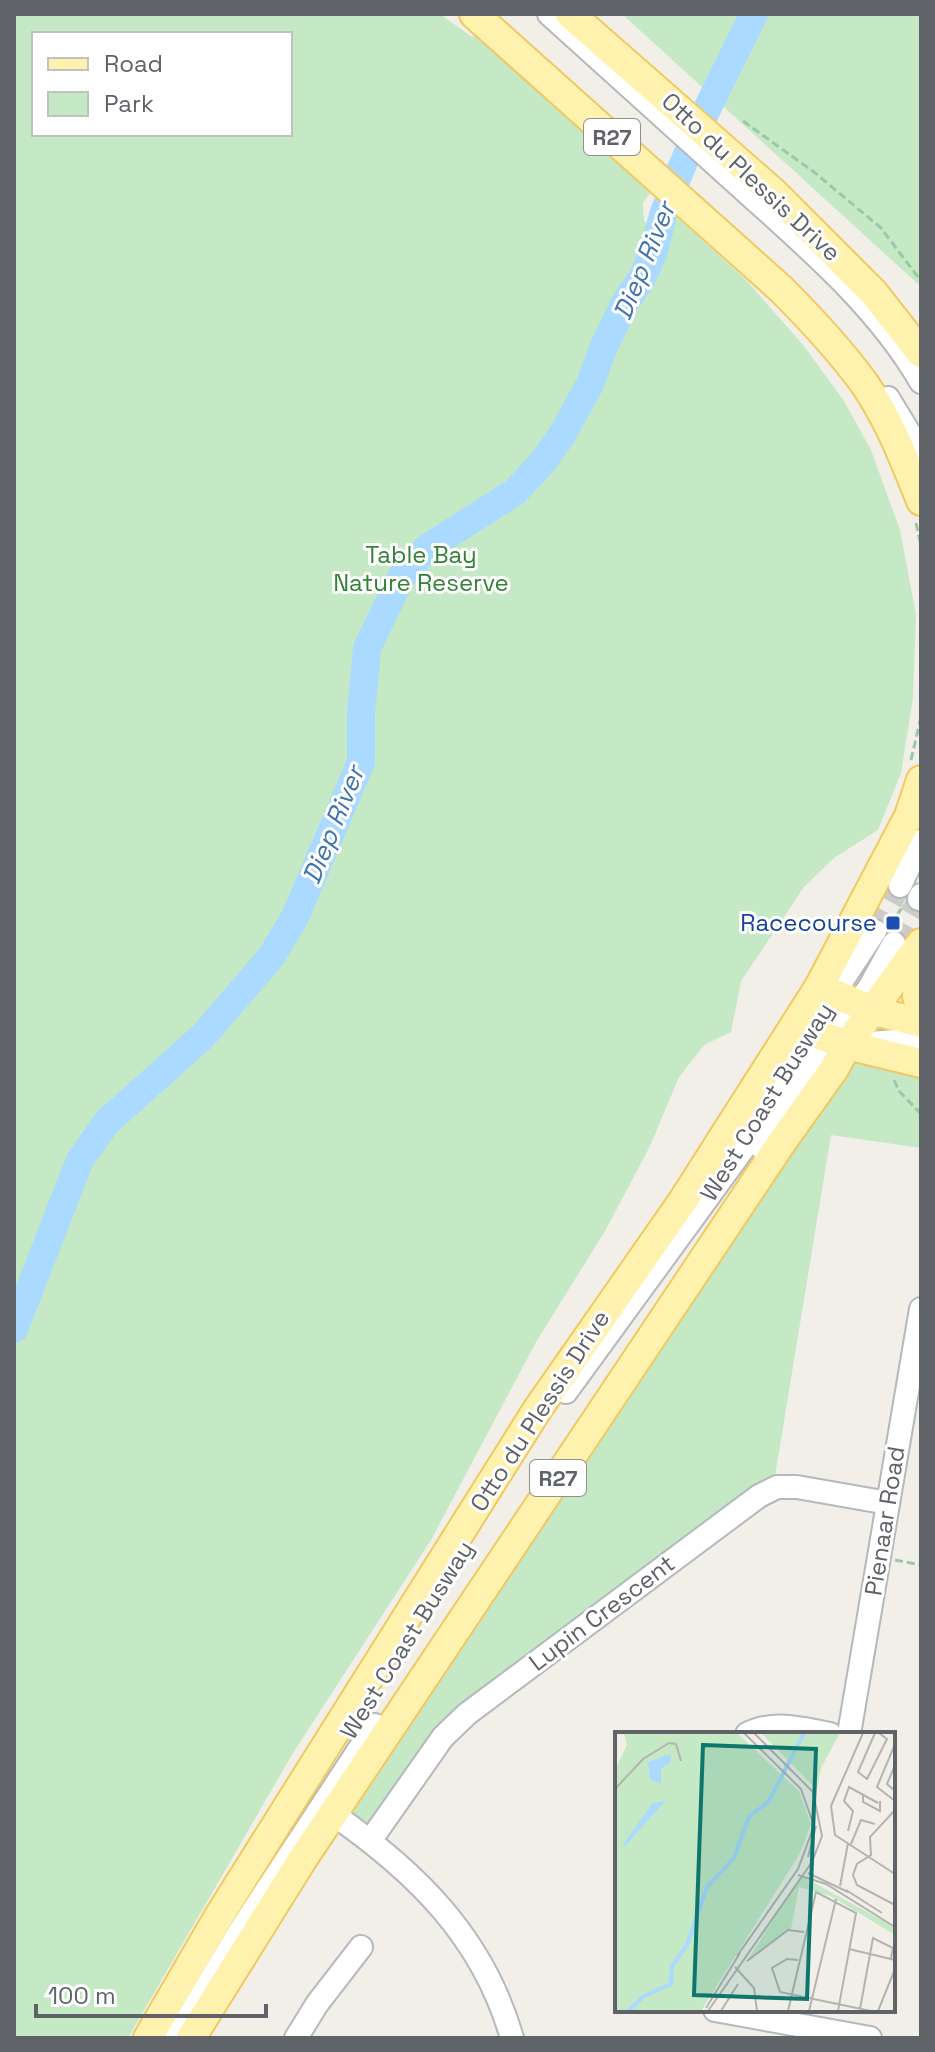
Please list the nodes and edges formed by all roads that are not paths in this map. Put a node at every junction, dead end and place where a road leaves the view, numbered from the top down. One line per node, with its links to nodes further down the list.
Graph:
1 (474, 14): 6 (main road, R27)
2 (493, 14): 6 (street)
3 (549, 14): 5 (street)
4 (570, 14): 5 (main road, Otto du Plessis Drive / R27)
5 (772, 203): 7 (main road, Otto du Plessis Drive / R27); 8 (street)
6 (751, 254): 9 (street); 10 (main road, R27)
7 (921, 353)
8 (921, 382)
9 (921, 462)
10 (921, 501)
11 (921, 780): 16 (main road, Otto du Plessis Drive / R27)
12 (921, 841): 13 (street)
13 (913, 893)
14 (897, 939): 16 (main road, Otto du Plessis Drive / R27); 16 (street, West Coast Busway)
15 (921, 963): 17 (main road)
16 (846, 998): 18 (main road); 19 (street); 20 (main road, Otto du Plessis Drive / R27); 20 (main road, Otto du Plessis Drive / R27)
17 (921, 1010)
18 (921, 1023)
19 (921, 1032)
20 (822, 1035): 21 (street); 22 (main road); 28 (main road, Otto du Plessis Drive / R27); 33 (main road, Otto du Plessis Drive / R27); 34 (street, West Coast Busway); 35 (street, West Coast Busway)
21 (921, 1048)
22 (921, 1063)
23 (921, 1309): 24 (street, Pienaar Road)
24 (888, 1503): 27 (street, Pienaar Road); 29 (street, Lupin Crescent)
25 (751, 1732): 26 (street)
26 (818, 1732)
27 (849, 1732)
28 (333, 1814): 29 (street); 36 (main road, Otto du Plessis Drive / R27)
29 (370, 1841): 38 (street)
30 (361, 1947): 37 (street)
31 (726, 2012): 32 (street)
32 (799, 2025): 39 (street)
33 (148, 2038)
34 (163, 2038)
35 (176, 2038)
36 (191, 2038)
37 (296, 2038)
38 (512, 2038)
39 (870, 2038)

